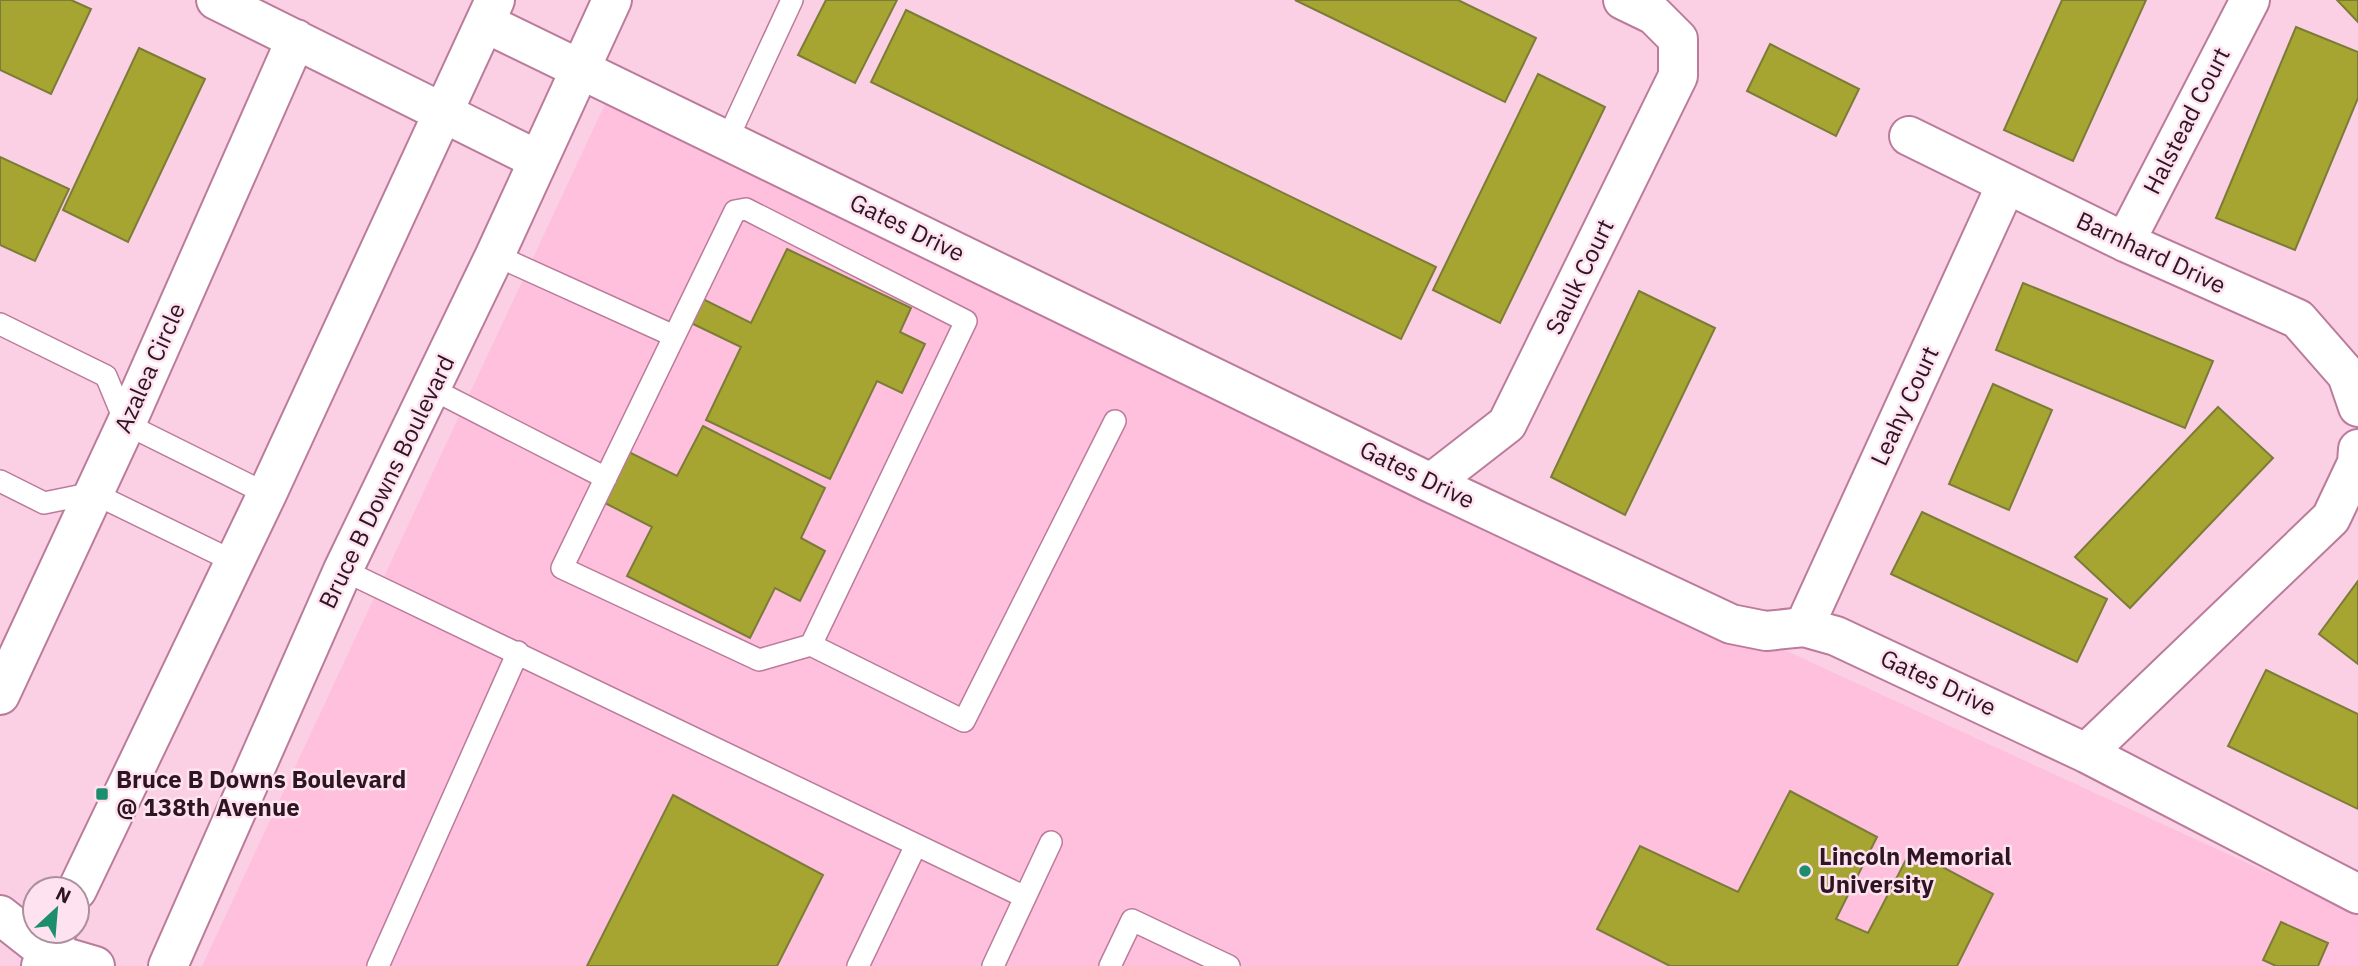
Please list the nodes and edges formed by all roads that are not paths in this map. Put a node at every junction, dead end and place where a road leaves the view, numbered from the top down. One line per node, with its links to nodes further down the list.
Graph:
1 (216, 0): 7 (street)
2 (612, 0): 8 (street, Bruce B Downs Boulevard)
3 (792, 0): 11 (lane)
4 (1623, 0): 25 (street, Saulk Court)
5 (2250, 0): 14 (street, Halstead Court)
6 (490, 11): 8 (street, Gates Drive); 9 (street)
7 (296, 39): 9 (street); 21 (street, Azalea Circle)
8 (581, 69): 11 (street, Gates Drive); 12 (street, Bruce B Downs Boulevard)
9 (443, 111): 12 (street); 27 (street)
10 (1909, 136): 13 (street, Barnhard Drive)
11 (727, 140): 25 (street, Gates Drive)
12 (538, 160): 15 (street, Bruce B Downs Boulevard)
13 (2006, 186): 14 (street, Barnhard Drive); 30 (street, Leahy Court)
14 (2125, 242): 19 (street, Barnhard Drive)
15 (495, 255): 17 (lane); 18 (street, Bruce B Downs Boulevard)
16 (0, 324): 21 (lane)
17 (674, 336): 23 (lane); 31 (lane)
18 (432, 388): 23 (lane); 29 (street, Bruce B Downs Boulevard)
19 (2358, 407)
20 (1115, 421): 31 (lane)
21 (127, 424): 26 (street, Azalea Circle); 27 (lane)
22 (2358, 449): 34 (street)
23 (606, 478): 31 (lane)
24 (0, 481): 26 (lane)
25 (1431, 483): 30 (street, Gates Drive)
26 (93, 493): 28 (lane); 33 (street, Azalea Circle)
27 (267, 494): 28 (street)
28 (234, 562): 37 (street)
29 (343, 570): 32 (lane); 43 (street, Bruce B Downs Boulevard)
30 (1804, 627): 34 (street, Gates Drive)
31 (811, 645)
32 (518, 652): 36 (lane); 44 (lane)
33 (0, 695)
34 (2086, 753): 38 (street, Gates Drive)
35 (1051, 842): 39 (lane)
36 (916, 845): 39 (lane); 45 (lane)
37 (84, 875)
38 (2358, 894)
39 (1025, 897): 46 (lane)
40 (0, 915): 41 (street)
41 (48, 950): 42 (street)
42 (95, 966)
43 (168, 966)
44 (378, 966)
45 (858, 966)
46 (993, 966)
47 (1110, 966): 48 (lane)
48 (1228, 966)

